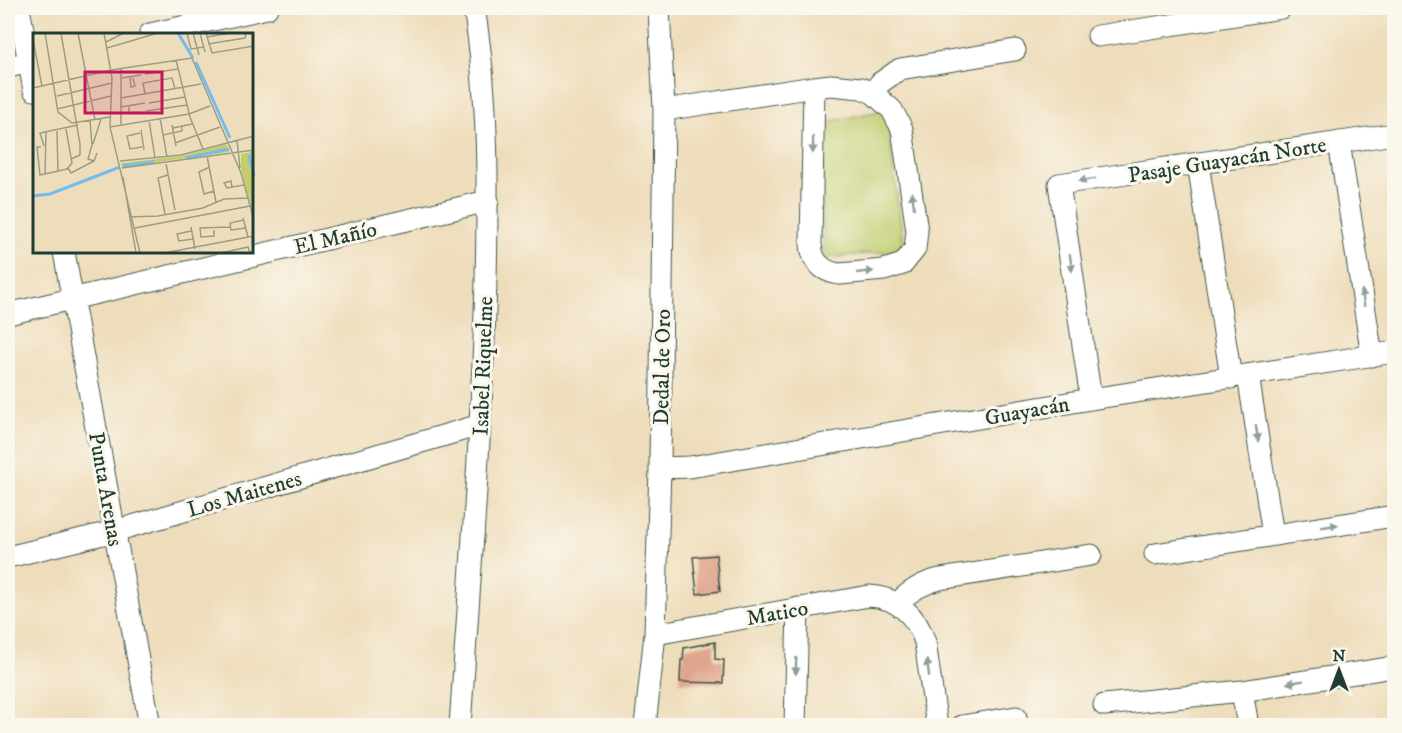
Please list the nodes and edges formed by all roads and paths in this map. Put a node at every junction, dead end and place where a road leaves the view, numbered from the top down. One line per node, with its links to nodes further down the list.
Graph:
1 (19, 8): 10 (street)
2 (267, 8): 7 (street)
3 (474, 8): 18 (street, Isabel Riquelme)
4 (659, 8): 14 (street, Dedal de Oro)
5 (1281, 8): 6 (street)
6 (1174, 16): 8 (street)
7 (154, 33)
8 (1098, 36)
9 (1015, 50): 13 (street)
10 (32, 62): 11 (street)
11 (8, 67)
12 (814, 87): 13 (street); 13 (street, one-way to 13); 14 (street)
13 (873, 93)
14 (664, 110): 27 (street, Dedal de Oro)
15 (1395, 134): 16 (street, Pasaje Guayacán Norte)
16 (1338, 142): 17 (street, Pasaje Guayacán Norte); 23 (street, one-way to 16)
17 (1198, 163): 24 (street); 25 (street, Pasaje Guayacán Norte, one-way to 25)
18 (488, 201): 20 (street, El Mañío); 26 (street, Isabel Riquelme)
19 (64, 254): 20 (street, Punta Arenas)
20 (73, 300): 21 (street, El Mañío); 29 (street, Punta Arenas)
21 (8, 314)
22 (1395, 352): 23 (street, Guayacán)
23 (1372, 356): 24 (street, Guayacán)
24 (1240, 377): 25 (street, Guayacán); 30 (street, one-way to 30)
25 (1091, 399): 27 (street, Guayacán)
26 (480, 425): 29 (street, Los Maitenes); 42 (street, Isabel Riquelme)
27 (660, 468): 36 (street, Dedal de Oro)
28 (1395, 516): 30 (street, one-way to 28)
29 (114, 531): 33 (street, Los Maitenes); 41 (street, Punta Arenas)
30 (1273, 535): 31 (street)
31 (1155, 554)
32 (1091, 555): 34 (street)
33 (8, 557)
34 (897, 604): 35 (street, Matico); 45 (street, one-way to 34)
35 (798, 608): 36 (street, Matico); 44 (street, one-way to 44)
36 (655, 634): 43 (street, Dedal de Oro)
37 (1395, 666): 38 (street, one-way to 38)
38 (1242, 691): 39 (street); 47 (street)
39 (1104, 705)
40 (1016, 717): 46 (street)
41 (150, 726)
42 (460, 726)
43 (645, 726)
44 (795, 726)
45 (937, 726)
46 (962, 726)
47 (1248, 726)

